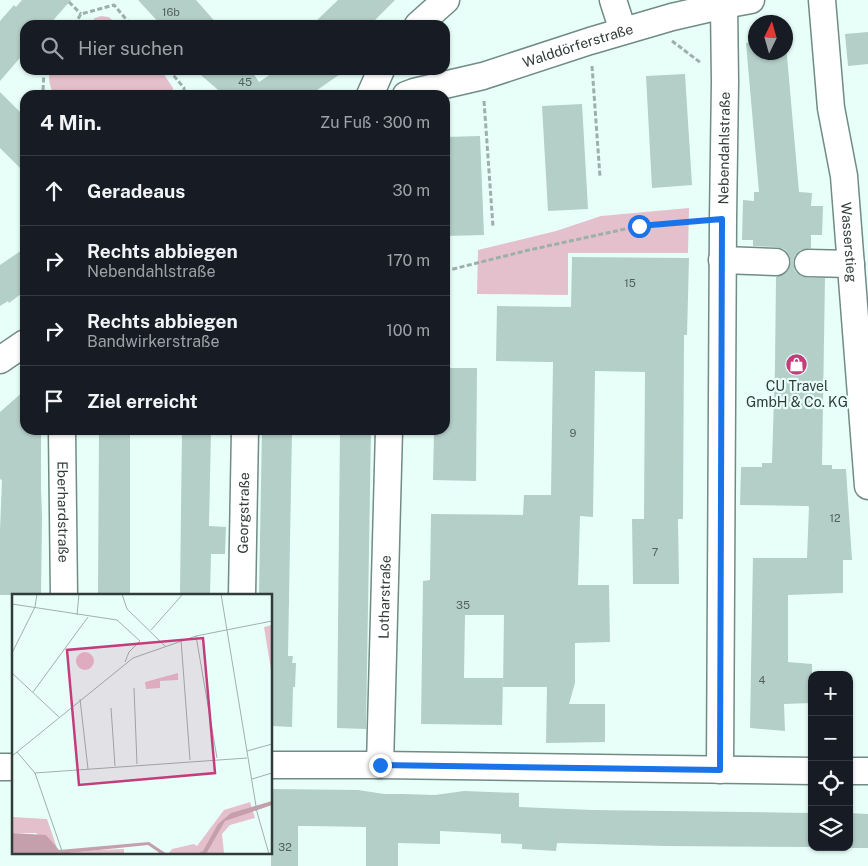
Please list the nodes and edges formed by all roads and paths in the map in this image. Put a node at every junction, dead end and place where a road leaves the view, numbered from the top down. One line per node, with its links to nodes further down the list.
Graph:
1 (446, 0): 10 (street)
2 (613, 0): 12 (street)
3 (750, 0): 6 (street, Walddörferstraße)
4 (822, 0): 29 (street, Wasserstieg)
5 (69, 2): 7 (path)
6 (724, 5): 11 (street, Walddörferstraße); 18 (street, Nebendahlstraße)
7 (82, 14): 8 (path); 9 (path)
8 (78, 20)
9 (127, 20)
10 (424, 20)
11 (650, 24): 12 (street, Walddörferstraße); 18 (path)
12 (624, 31): 13 (street, Walddörferstraße)
13 (590, 41): 17 (street, Walddörferstraße); 23 (path)
14 (44, 75): 19 (path)
15 (173, 75): 20 (path)
16 (379, 75): 21 (street)
17 (483, 76): 22 (street, Walddörferstraße); 25 (path)
18 (725, 82): 24 (street, Nebendahlstraße)
19 (43, 90)
20 (184, 90)
21 (372, 90)
22 (423, 90)
23 (600, 177)
24 (722, 219): 26 (street, Nebendahlstraße); 30 (path)
25 (492, 227)
26 (722, 260): 27 (street); 41 (street, Nebendahlstraße)
27 (776, 262)
28 (808, 263): 29 (street)
29 (851, 264): 36 (street, Wasserstieg)
30 (450, 270)
31 (20, 346): 32 (street)
32 (0, 360)
33 (62, 435): 37 (street, Eberhardstraße)
34 (244, 435): 38 (street, Georgstraße)
35 (389, 435): 40 (street, Lotharstraße)
36 (868, 486)
37 (64, 594)
38 (242, 594)
39 (272, 765): 40 (street)
40 (380, 765): 41 (street)
41 (720, 770): 42 (street)
42 (808, 771)
43 (853, 771): 44 (street)
44 (868, 771)

